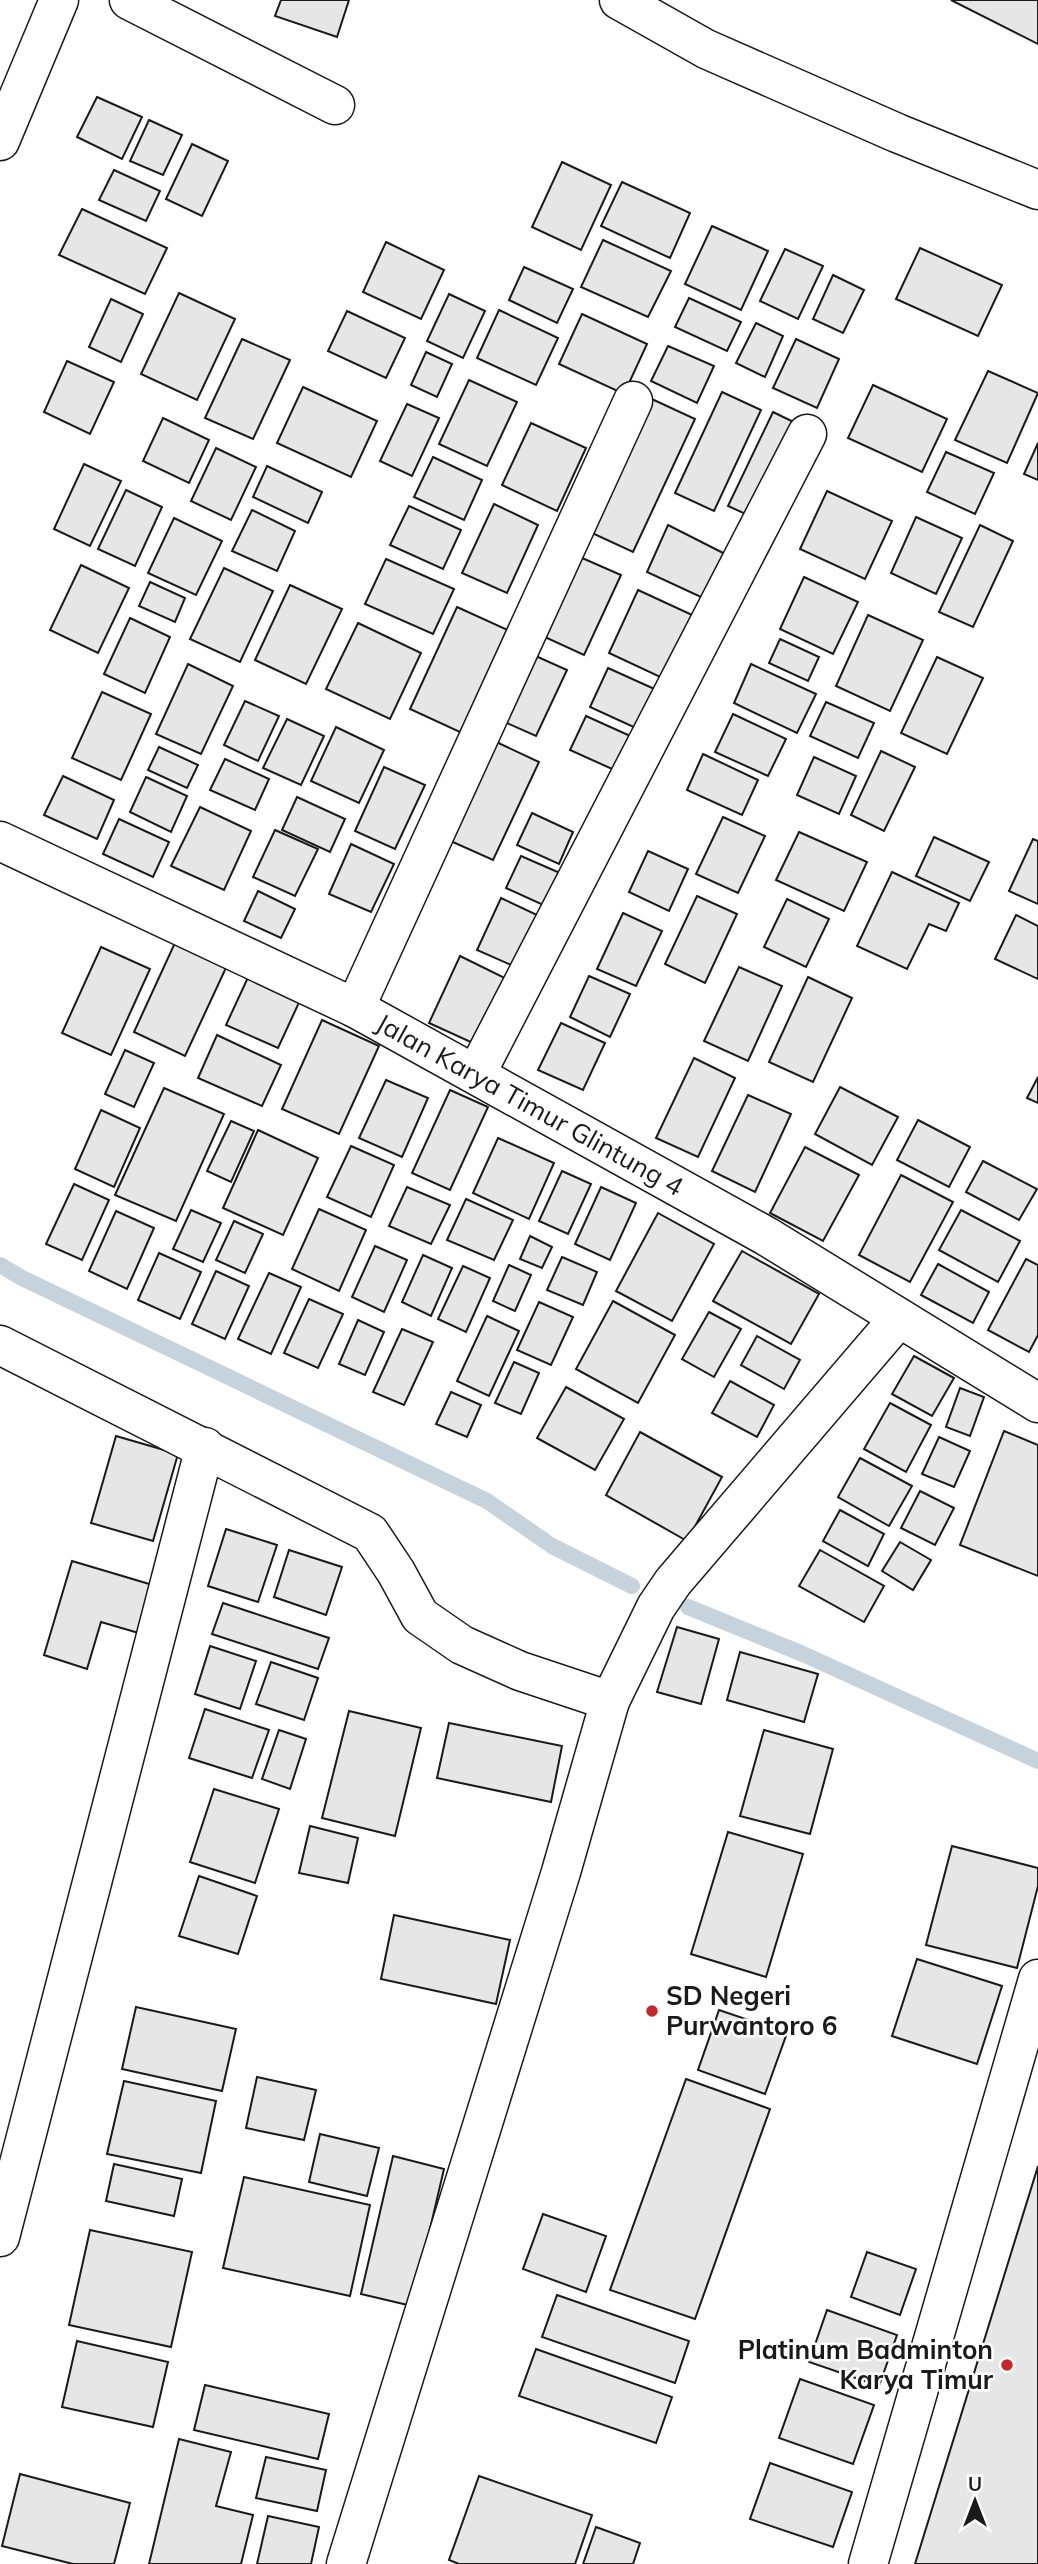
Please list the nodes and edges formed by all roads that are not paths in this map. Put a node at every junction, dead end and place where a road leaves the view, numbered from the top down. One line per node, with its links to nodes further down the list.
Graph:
1 (59, 0): 5 (street)
2 (129, 0): 4 (street)
3 (619, 0): 6 (street)
4 (335, 106)
5 (0, 141)
6 (1038, 190)
7 (632, 401): 10 (street)
8 (807, 434): 11 (street)
9 (0, 841): 10 (street, Jalan Karya Timur Glintung 4)
10 (355, 1008): 11 (street, Jalan Karya Timur Glintung 4)
11 (476, 1074): 12 (street, Jalan Karya Timur Glintung 4)
12 (899, 1318): 14 (street, Jalan Karya Timur Glintung 4); 16 (street)
13 (0, 1345): 15 (street)
14 (1038, 1404)
15 (205, 1447): 16 (street); 18 (street)
16 (610, 1701): 19 (street)
17 (1038, 1979): 20 (street)
18 (0, 2237)
19 (346, 2564)
20 (868, 2564)

